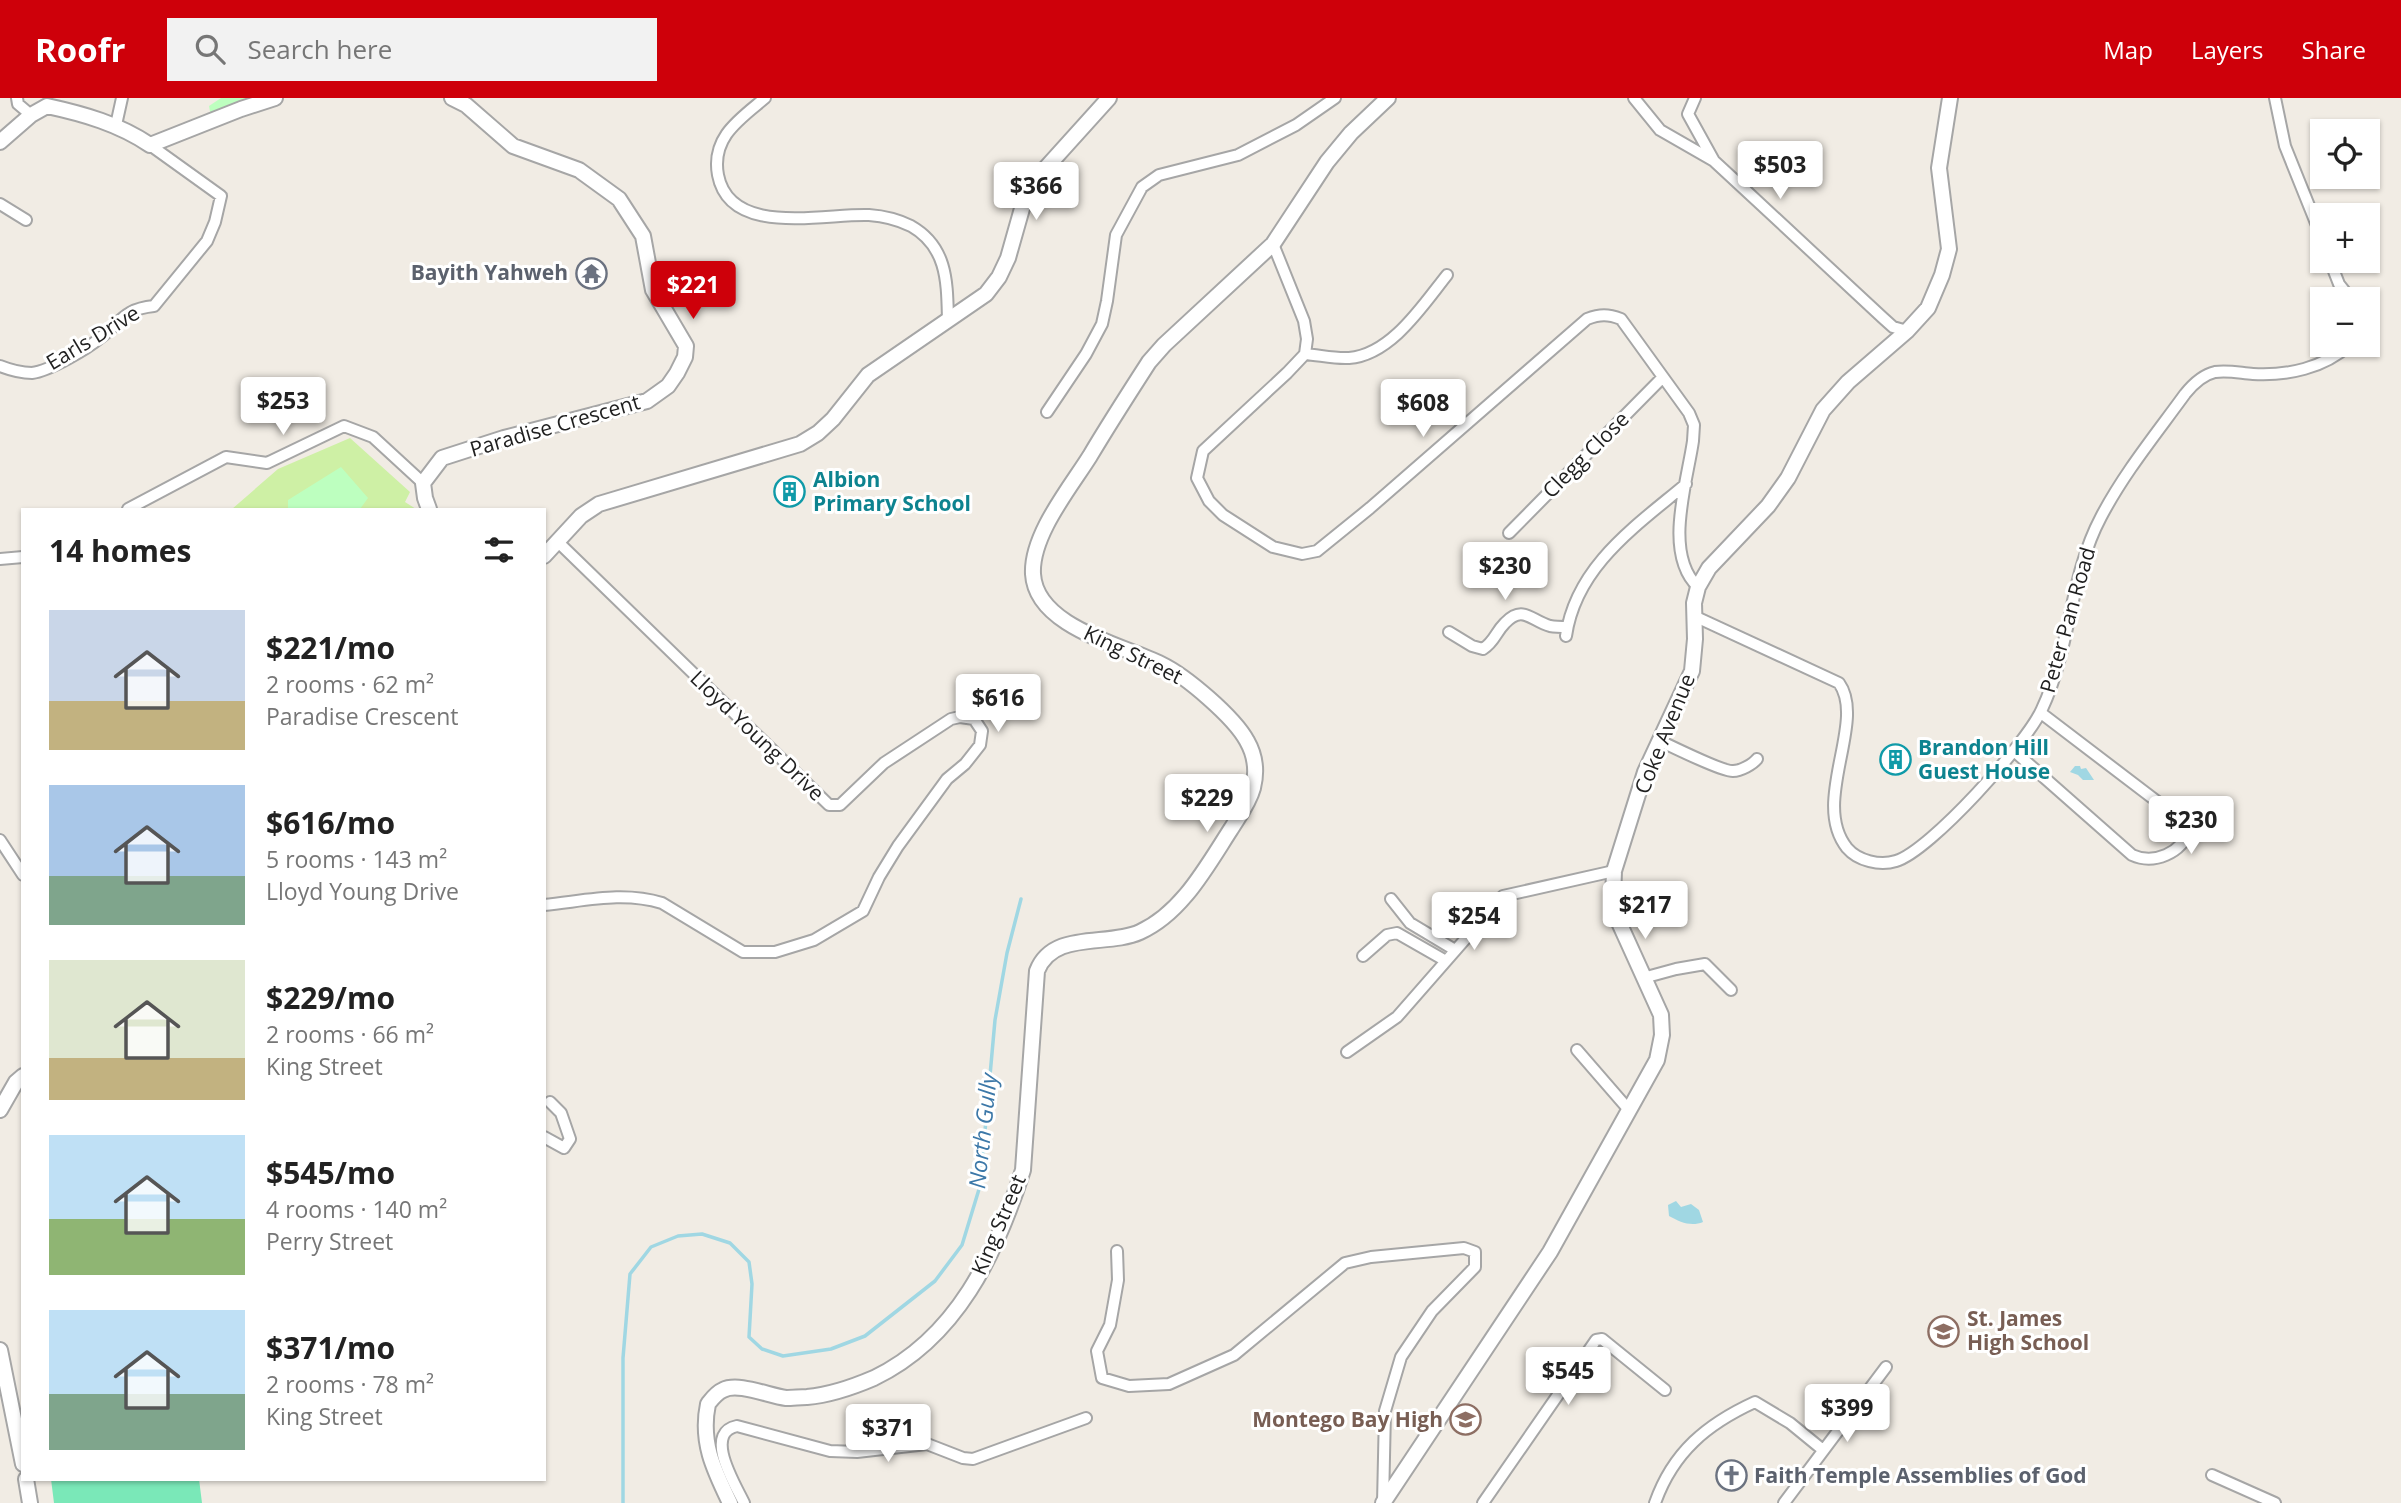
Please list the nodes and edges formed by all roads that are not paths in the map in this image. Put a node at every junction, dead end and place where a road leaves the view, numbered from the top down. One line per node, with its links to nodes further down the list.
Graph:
1 (18, 98): 13 (street)
2 (122, 98): 14 (street)
3 (275, 98): 16 (street)
4 (452, 98): 30 (street, Paradise Crescent)
5 (765, 98): 23 (street)
6 (1109, 98): 23 (street)
7 (1335, 98): 29 (street)
8 (1388, 98): 21 (street, King Street)
9 (1634, 98): 17 (street)
10 (1695, 98): 17 (street)
11 (1950, 98): 24 (street, Coke Avenue)
12 (2275, 98): 19 (street)
13 (30, 116): 14 (street); 15 (street)
14 (116, 125): 16 (street)
15 (0, 142)
16 (150, 145): 27 (street, Earls Drive)
17 (1714, 161): 24 (street)
18 (0, 205): 20 (street)
19 (2310, 209)
20 (26, 220)
21 (1273, 244): 25 (street); 73 (street, King Street)
22 (1447, 275): 25 (street)
23 (948, 320): 35 (street)
24 (1907, 331): 39 (street, Coke Avenue)
25 (1305, 354): 28 (street)
26 (2333, 357): 42 (street, Peter Pan Road)
27 (0, 366)
28 (1663, 377): 31 (street); 34 (street, Clegg Close)
29 (1046, 412)
30 (424, 483): 32 (street); 33 (street)
31 (1686, 484): 39 (street); 41 (street)
32 (130, 508)
33 (429, 508)
34 (1509, 533)
35 (557, 541): 36 (street); 50 (street, Lloyd Young Drive)
36 (546, 554)
37 (21, 558): 38 (street)
38 (0, 559)
39 (1698, 587): 40 (street, Coke Avenue)
40 (1694, 616): 43 (street, Coke Avenue); 44 (street, Peter Pan Road)
41 (1449, 632)
42 (2041, 713): 44 (street, Peter Pan Road); 44 (street)
43 (1660, 741): 45 (street); 47 (street, Coke Avenue)
44 (2014, 751)
45 (1758, 758)
46 (0, 839): 48 (street)
47 (1614, 871): 51 (street); 54 (street, Coke Avenue)
48 (21, 872)
49 (1391, 899): 51 (street)
50 (546, 905)
51 (1455, 950): 53 (street)
52 (1363, 956): 53 (street)
53 (1446, 961): 57 (street)
54 (1643, 978): 55 (street); 61 (street, Coke Avenue)
55 (1731, 990)
56 (1577, 1050): 61 (street)
57 (1347, 1052)
58 (21, 1078): 60 (street)
59 (550, 1102): 62 (street)
60 (0, 1110)
61 (1629, 1110): 75 (street, Coke Avenue)
62 (546, 1138)
63 (1117, 1251): 75 (street)
64 (0, 1349): 69 (street)
65 (1886, 1367): 68 (street)
66 (1665, 1390): 76 (street)
67 (1086, 1418): 74 (street)
68 (1823, 1450): 77 (street); 78 (street)
69 (21, 1454)
70 (2212, 1475): 79 (street)
71 (26, 1481): 72 (street)
72 (30, 1503)
73 (730, 1503)
74 (744, 1503)
75 (1383, 1503)
76 (1483, 1503)
77 (1655, 1503)
78 (1784, 1503)
79 (2274, 1503)

